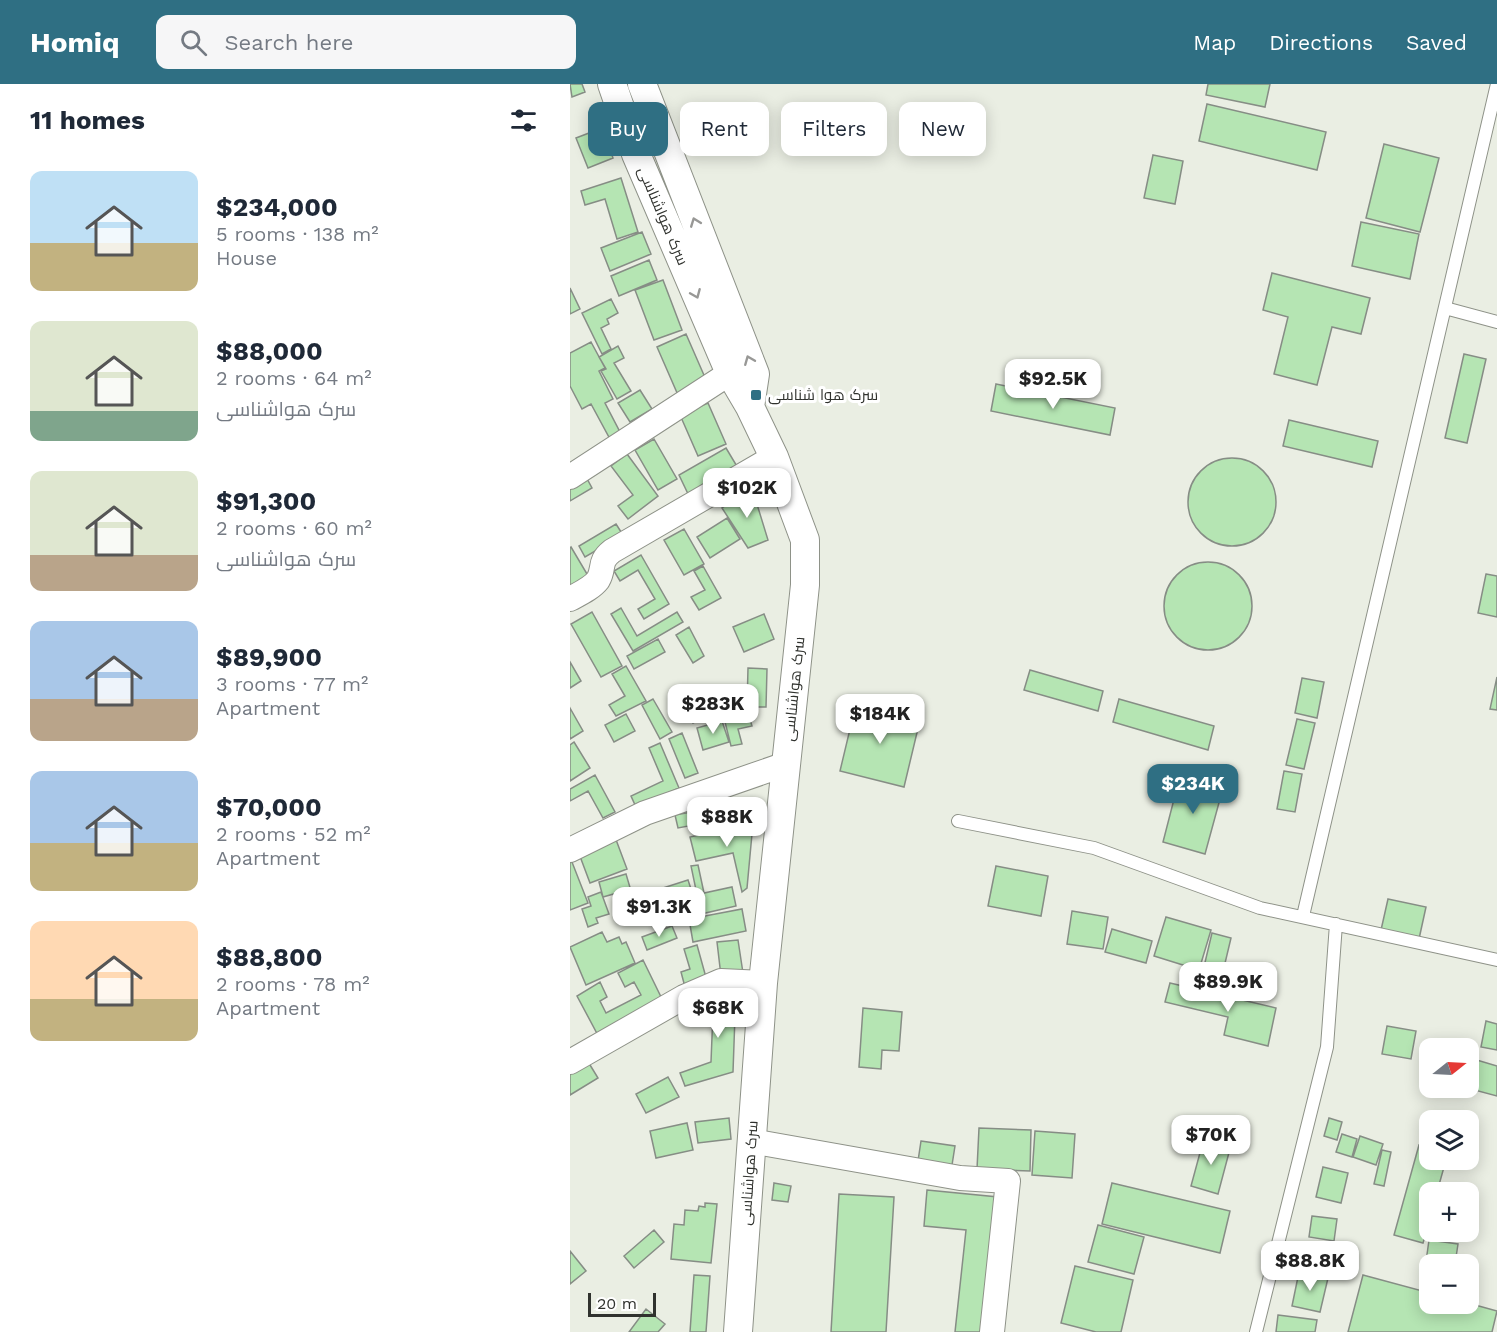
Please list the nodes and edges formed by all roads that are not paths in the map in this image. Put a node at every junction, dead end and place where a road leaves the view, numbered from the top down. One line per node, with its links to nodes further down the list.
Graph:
1 (612, 84): 6 (street, سرک هواشناسی, one-way to 6)
2 (642, 84): 7 (street, one-way to 2)
3 (1497, 87): 4 (lane)
4 (1445, 308): 5 (lane); 14 (lane)
5 (1497, 322)
6 (730, 373): 7 (street, سرک هواشناسی); 9 (street)
7 (750, 406): 8 (street, سرک هواشناسی)
8 (774, 457): 10 (street); 11 (street, سرک هواشناسی)
9 (573, 467)
10 (570, 599)
11 (786, 764): 13 (street); 17 (street, سرک هواشناسی)
12 (958, 821): 14 (lane)
13 (570, 850)
14 (1303, 916): 15 (lane)
15 (1336, 924): 16 (lane); 22 (lane)
16 (1497, 960)
17 (763, 983): 18 (street); 19 (street, سرک هواشناسی)
18 (570, 1062)
19 (751, 1142): 20 (street, سرک هواشناسی); 21 (street)
20 (738, 1332)
21 (992, 1332)
22 (1256, 1332)

